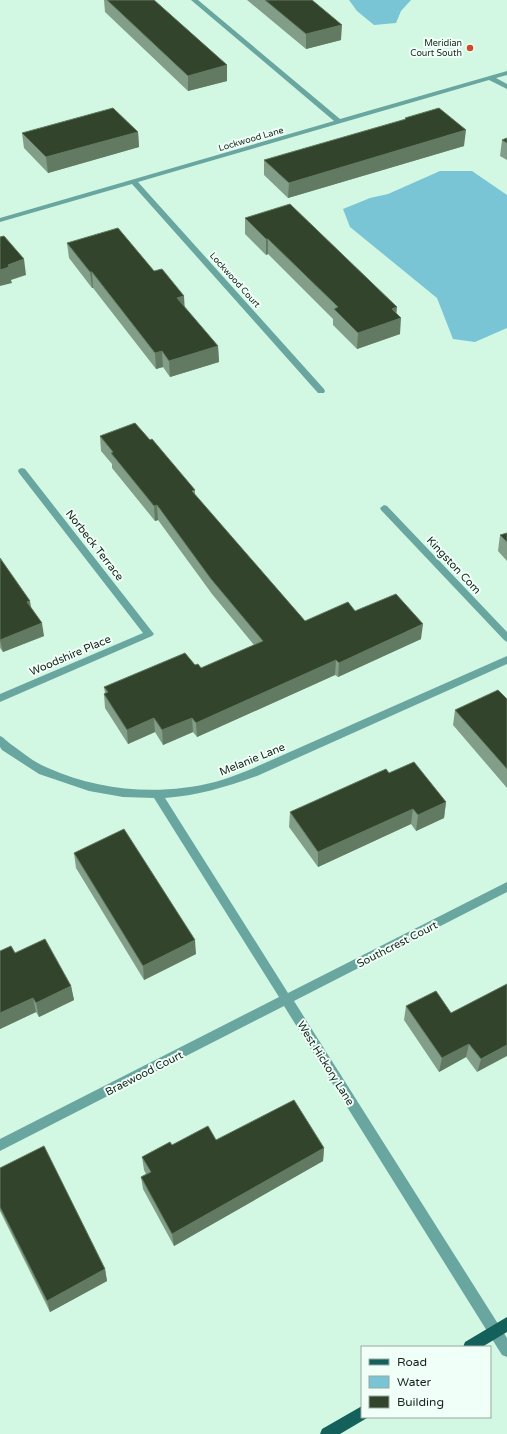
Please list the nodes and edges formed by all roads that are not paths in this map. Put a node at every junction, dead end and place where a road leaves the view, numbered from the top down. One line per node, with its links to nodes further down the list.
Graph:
1 (194, 0): 5 (street)
2 (507, 73): 3 (street, Lockwood Lane)
3 (490, 78): 4 (street); 5 (street, Lockwood Lane)
4 (507, 88)
5 (339, 122): 6 (street, Lockwood Lane)
6 (134, 182): 7 (street, Lockwood Lane); 8 (street, Lockwood Court)
7 (0, 220)
8 (321, 391)
9 (22, 471): 11 (street, Norbeck Terrace)
10 (384, 508): 12 (street, Kingston Com)
11 (149, 634): 14 (street, Woodshire Place)
12 (507, 638)
13 (507, 660): 16 (street, Melanie Lane)
14 (0, 698)
15 (0, 740): 16 (street, Melanie Lane)
16 (158, 794): 18 (street, West Hickory Lane)
17 (507, 887): 18 (street, Southcrest Court)
18 (287, 1000): 19 (street, Braewood Court); 21 (street, West Hickory Lane)
19 (0, 1145)
20 (507, 1324): 21 (main road)
21 (495, 1332): 22 (main road); 23 (street, West Hickory Lane)
22 (472, 1346)
23 (507, 1350)
24 (361, 1414): 25 (main road)
25 (327, 1434)

